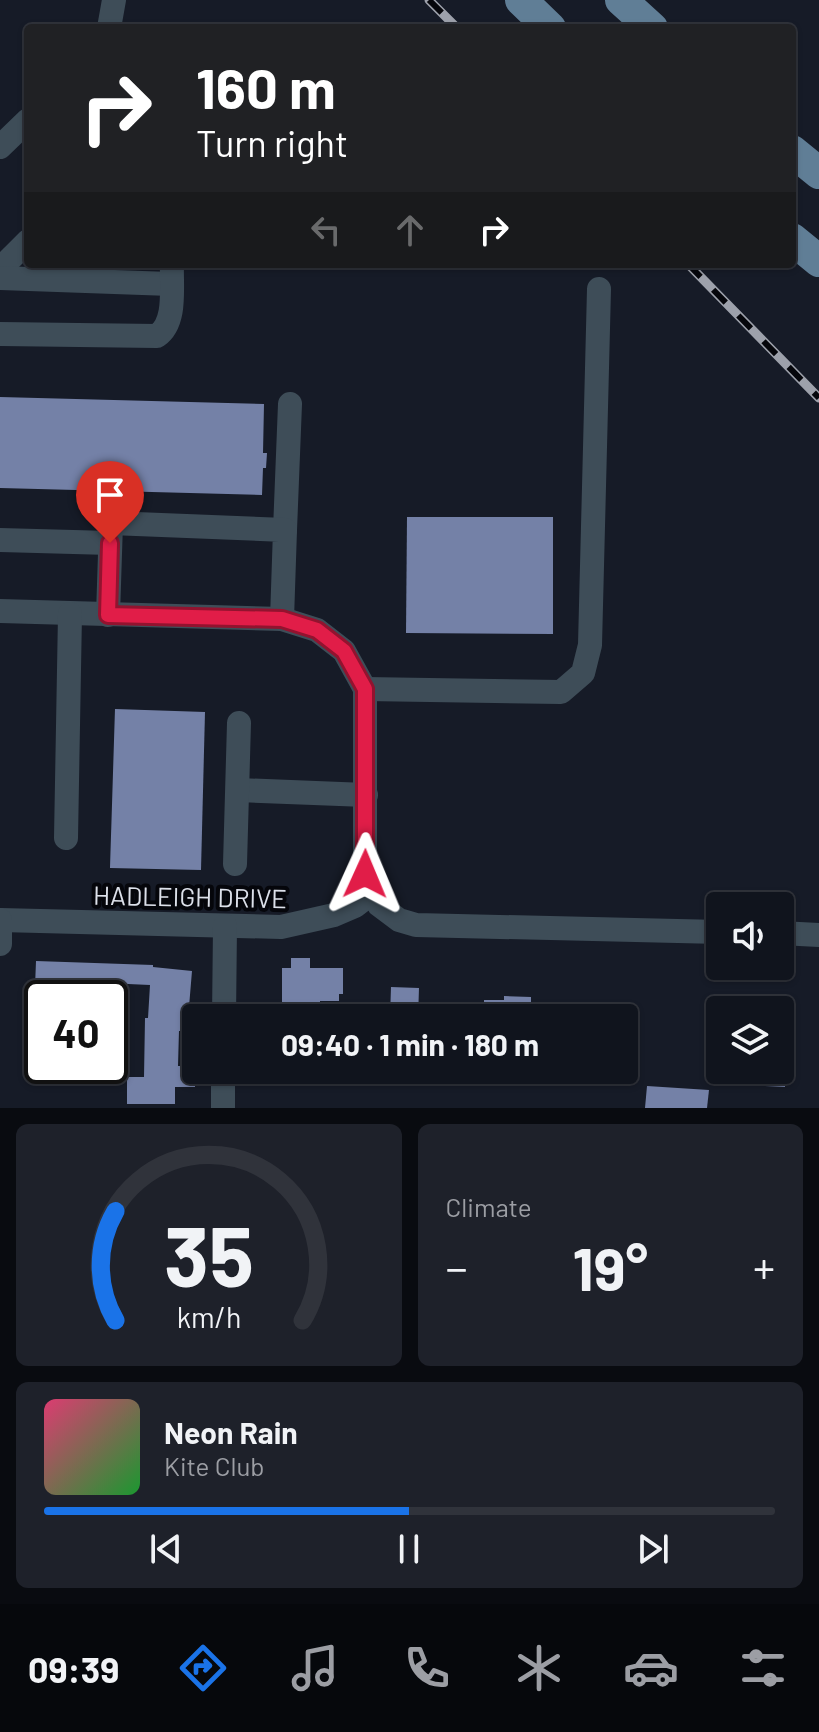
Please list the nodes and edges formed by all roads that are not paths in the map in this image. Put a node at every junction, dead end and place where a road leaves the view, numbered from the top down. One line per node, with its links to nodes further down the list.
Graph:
1 (114, 0): 4 (street)
2 (521, 0): 5 (main road)
3 (621, 0): 6 (main road)
4 (110, 24)
5 (546, 24)
6 (648, 24)
7 (24, 124): 8 (street)
8 (0, 147)
9 (796, 154): 10 (main road)
10 (819, 173)
11 (796, 242): 13 (main road)
12 (24, 245): 14 (street)
13 (819, 261)
14 (0, 269)
15 (171, 274): 16 (street); 18 (street)
16 (0, 278)
17 (599, 289): 27 (street)
18 (0, 334)
19 (290, 404): 20 (street)
20 (285, 530): 22 (street); 26 (street)
21 (0, 540): 22 (street)
22 (110, 543): 25 (street)
23 (0, 611): 24 (street)
24 (70, 614): 25 (street); 31 (street)
25 (108, 615): 26 (street)
26 (282, 619): 27 (street)
27 (365, 689): 30 (street)
28 (239, 723): 29 (street)
29 (238, 790): 30 (street); 32 (street)
30 (366, 795): 33 (street)
31 (66, 838)
32 (235, 864)
33 (372, 893): 35 (street, HADLEIGH DRIVE); 36 (street)
34 (0, 920): 35 (street, HADLEIGH DRIVE); 39 (street)
35 (225, 926): 40 (street)
36 (706, 932)
37 (794, 934): 38 (street)
38 (819, 935)
39 (0, 944)
40 (224, 1004)
41 (223, 1084): 42 (street)
42 (223, 1108)

